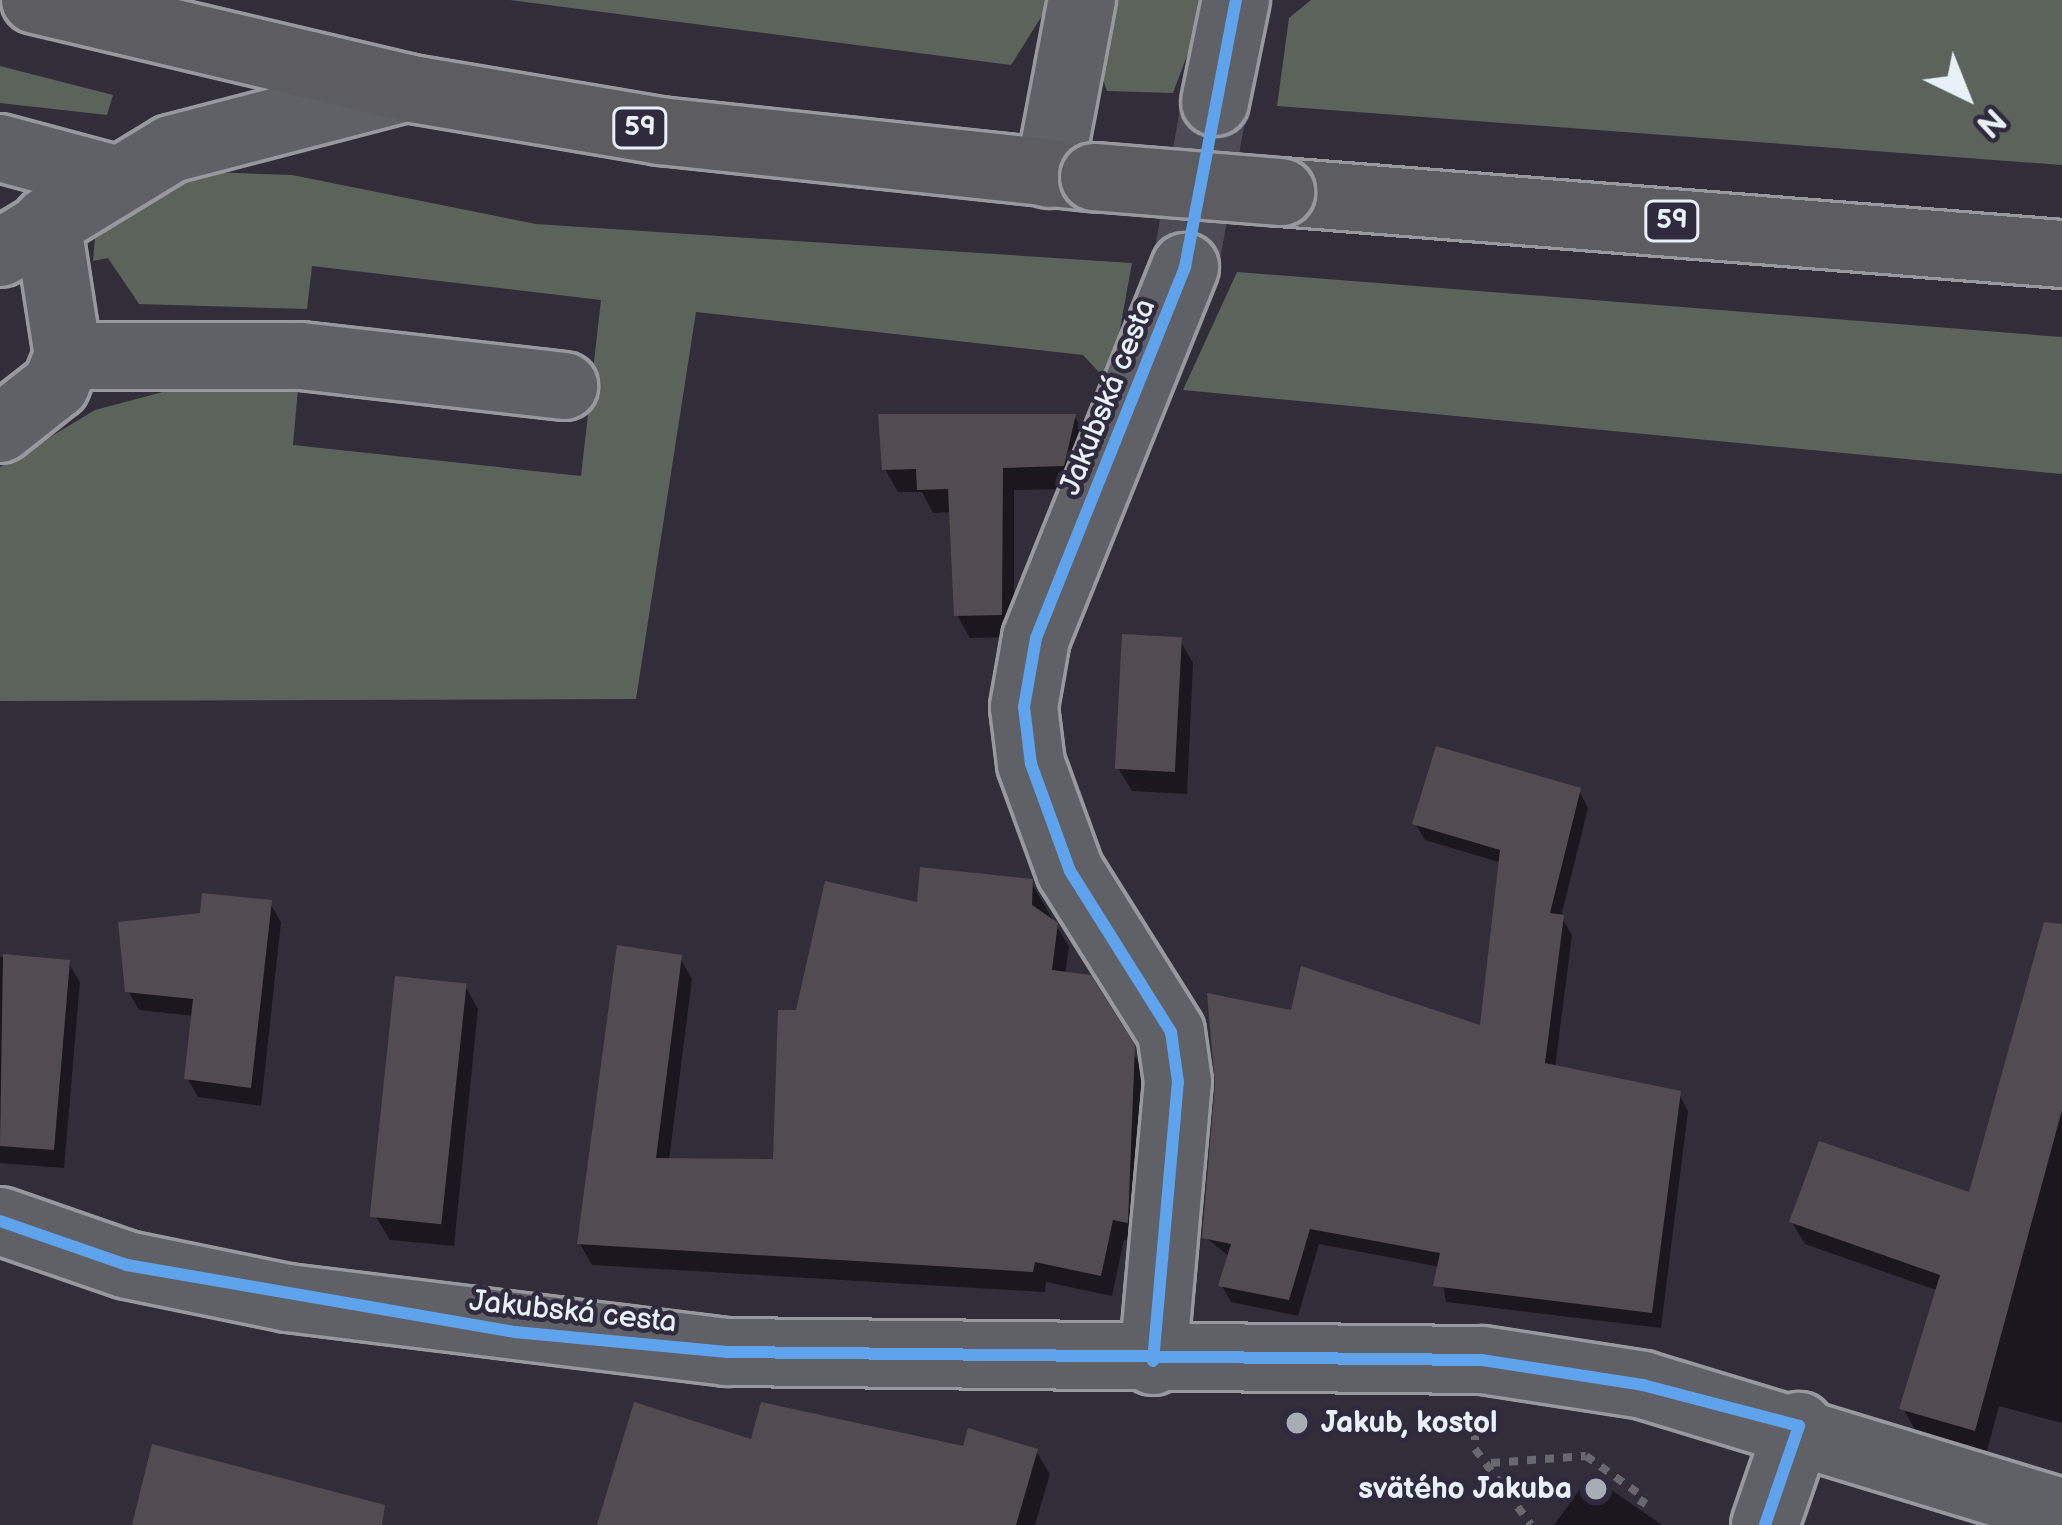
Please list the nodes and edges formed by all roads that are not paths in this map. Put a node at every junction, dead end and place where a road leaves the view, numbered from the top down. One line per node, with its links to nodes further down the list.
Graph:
1 (35, 0): 4 (main road, 59)
2 (1082, 0): 7 (street)
3 (1236, 0): 5 (street)
4 (406, 88): 7 (main road, 59); 8 (street)
5 (1215, 102)
6 (0, 148): 8 (street)
7 (1071, 176): 10 (main road, 59, bridge)
8 (112, 178): 9 (street)
9 (24, 237): 12 (street)
10 (2062, 254)
11 (1185, 267): 16 (street, Jakubská cesta)
12 (68, 356): 13 (street); 14 (street)
13 (564, 386)
14 (0, 429)
15 (0, 1221): 16 (street, Jakubská cesta)
16 (1153, 1361): 17 (street, Jakubská cesta)
17 (1799, 1426): 18 (street, Jakubská cesta); 19 (street)
18 (2062, 1512)
19 (1765, 1525)

